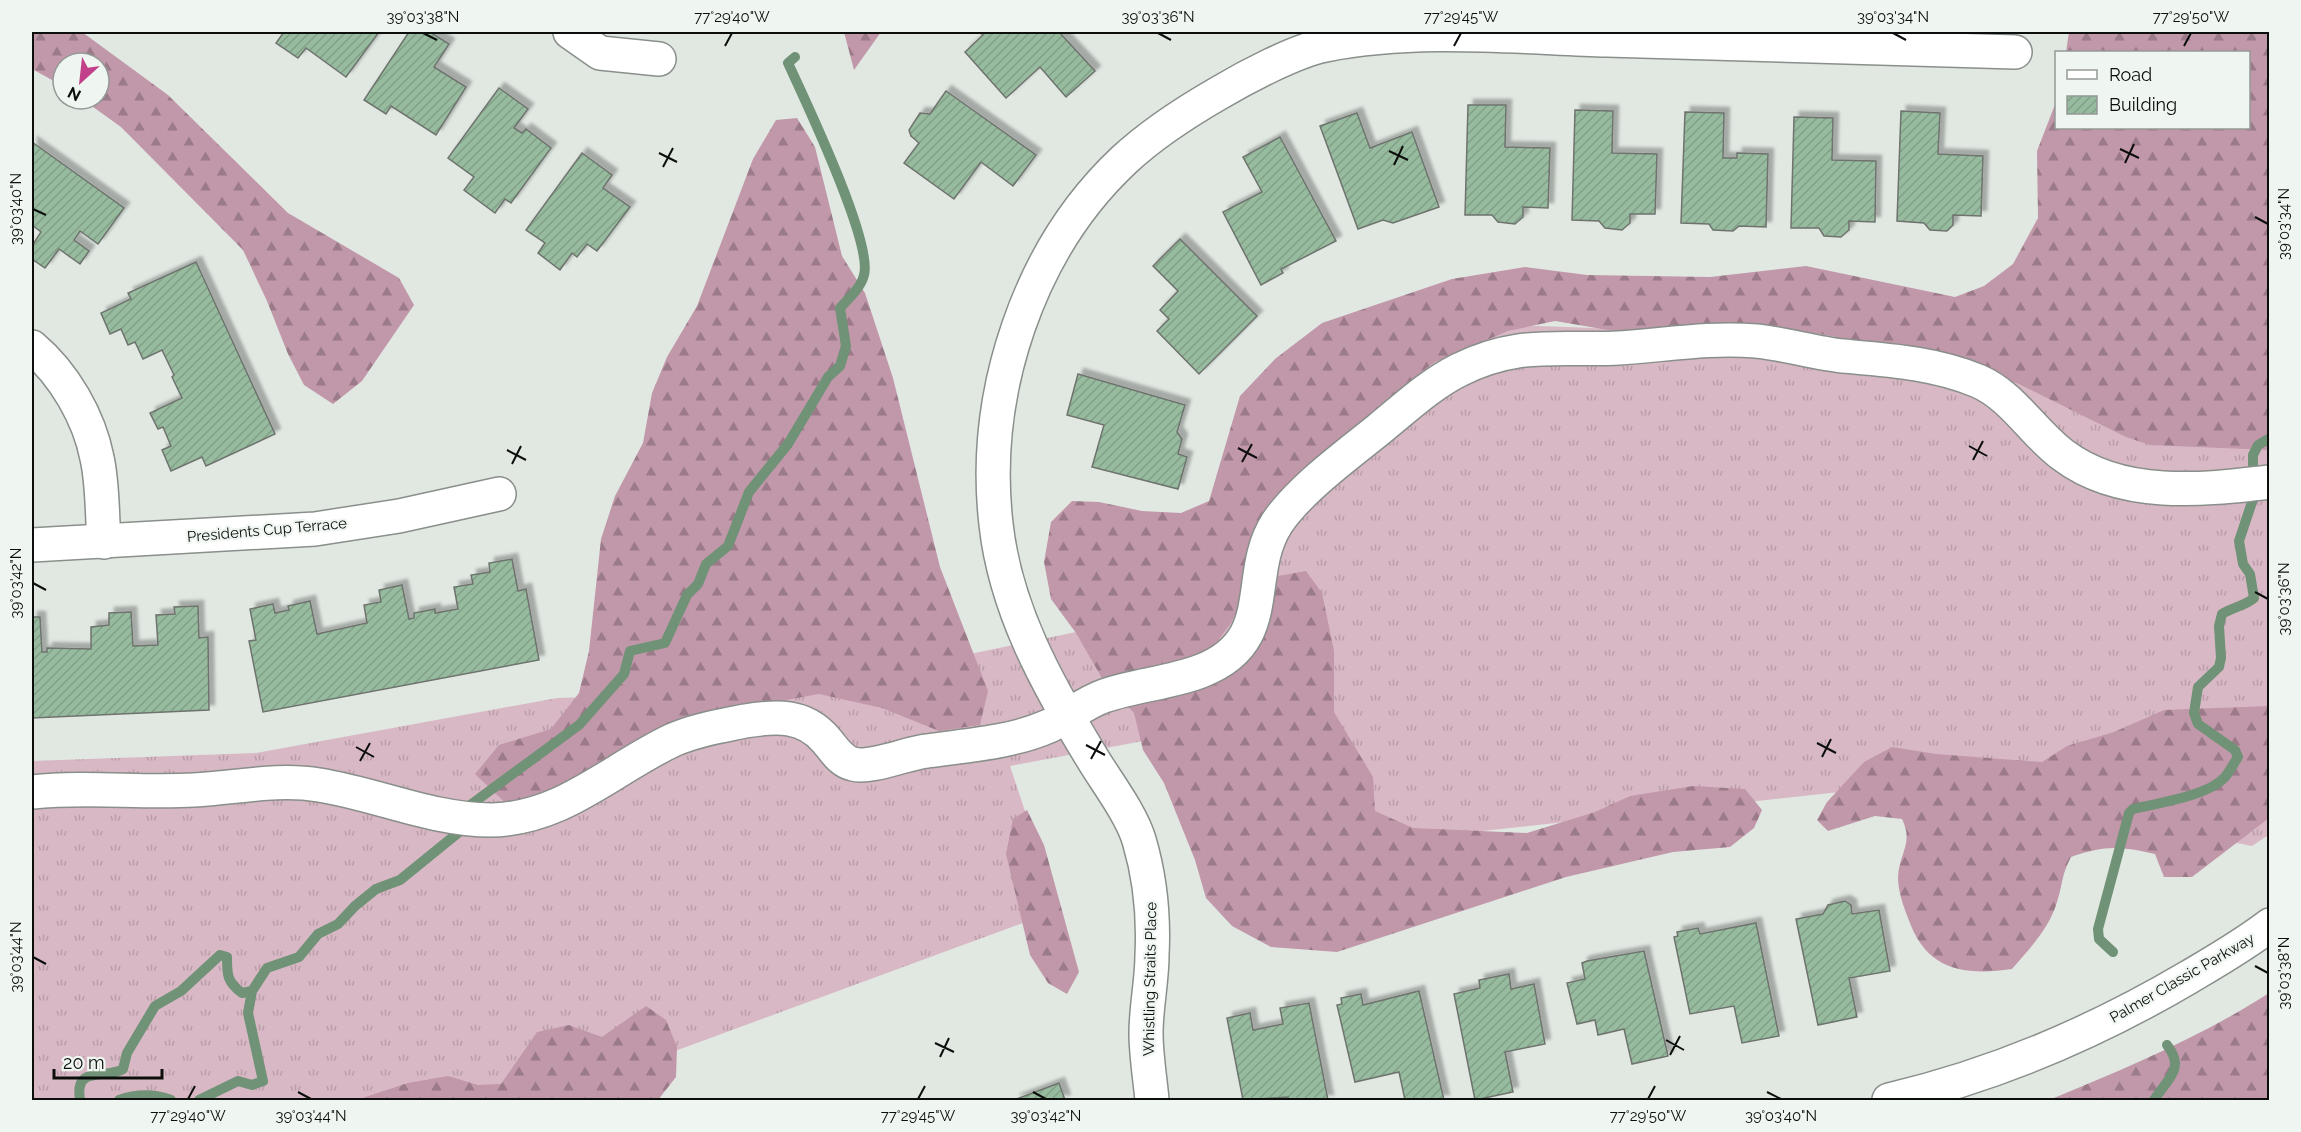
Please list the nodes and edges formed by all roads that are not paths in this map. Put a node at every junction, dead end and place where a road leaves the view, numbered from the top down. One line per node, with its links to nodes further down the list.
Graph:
1 (570, 32): 4 (street)
2 (1321, 38): 3 (street, Whistling Straits Place); 10 (street, Whistling Straits Place)
3 (2015, 52)
4 (659, 59)
5 (32, 347): 8 (street)
6 (2270, 482): 10 (street)
7 (499, 494): 8 (street, Presidents Cup Terrace)
8 (104, 542): 9 (street, Presidents Cup Terrace)
9 (32, 545)
10 (1067, 716): 11 (street); 13 (street, Whistling Straits Place)
11 (32, 792)
12 (2270, 925): 14 (street, Palmer Classic Parkway)
13 (1152, 1101)
14 (1889, 1101)

